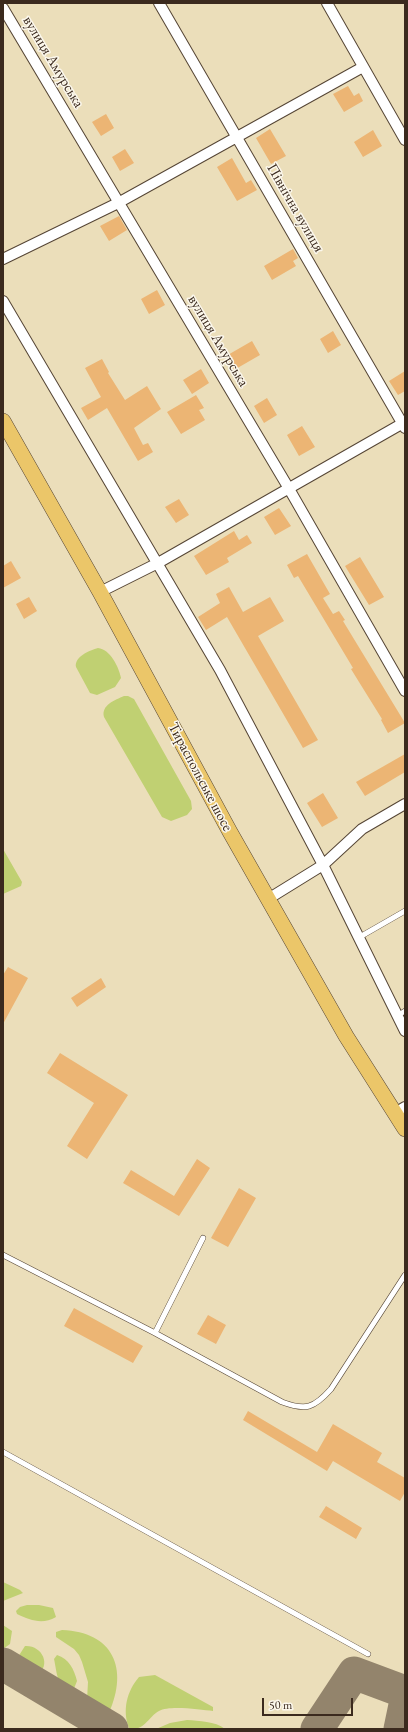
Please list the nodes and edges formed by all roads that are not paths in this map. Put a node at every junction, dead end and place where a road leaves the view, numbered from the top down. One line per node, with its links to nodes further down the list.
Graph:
1 (159, 3): 5 (street, Північна вулиця)
2 (327, 3): 4 (street)
3 (3, 8): 7 (street, вулиця Амурська)
4 (363, 67): 5 (street); 6 (street)
5 (237, 137): 7 (street); 11 (street, Північна вулиця)
6 (405, 140)
7 (118, 203): 8 (street); 12 (street, вулиця Амурська)
8 (3, 259)
9 (3, 301): 13 (street)
10 (3, 421): 14 (main road, Тираспольське шосе)
11 (404, 424): 12 (street)
12 (288, 487): 13 (street); 15 (street, вулиця Амурська)
13 (158, 563): 14 (street); 17 (street)
14 (100, 592): 18 (main road, Тираспольське шосе)
15 (405, 691)
16 (405, 804): 17 (street)
17 (323, 865): 18 (street); 20 (street)
18 (268, 899): 23 (main road, Тираспольське шосе)
19 (405, 912): 20 (lane)
20 (358, 938): 21 (street)
21 (401, 1014): 22 (street)
22 (405, 1031)
23 (400, 1110): 24 (main road, Тираспольське шосе)
24 (405, 1129)
25 (203, 1238): 28 (lane)
26 (3, 1255): 28 (lane)
27 (405, 1275): 28 (lane)
28 (155, 1333)
29 (3, 1452): 30 (lane)
30 (368, 1654)

